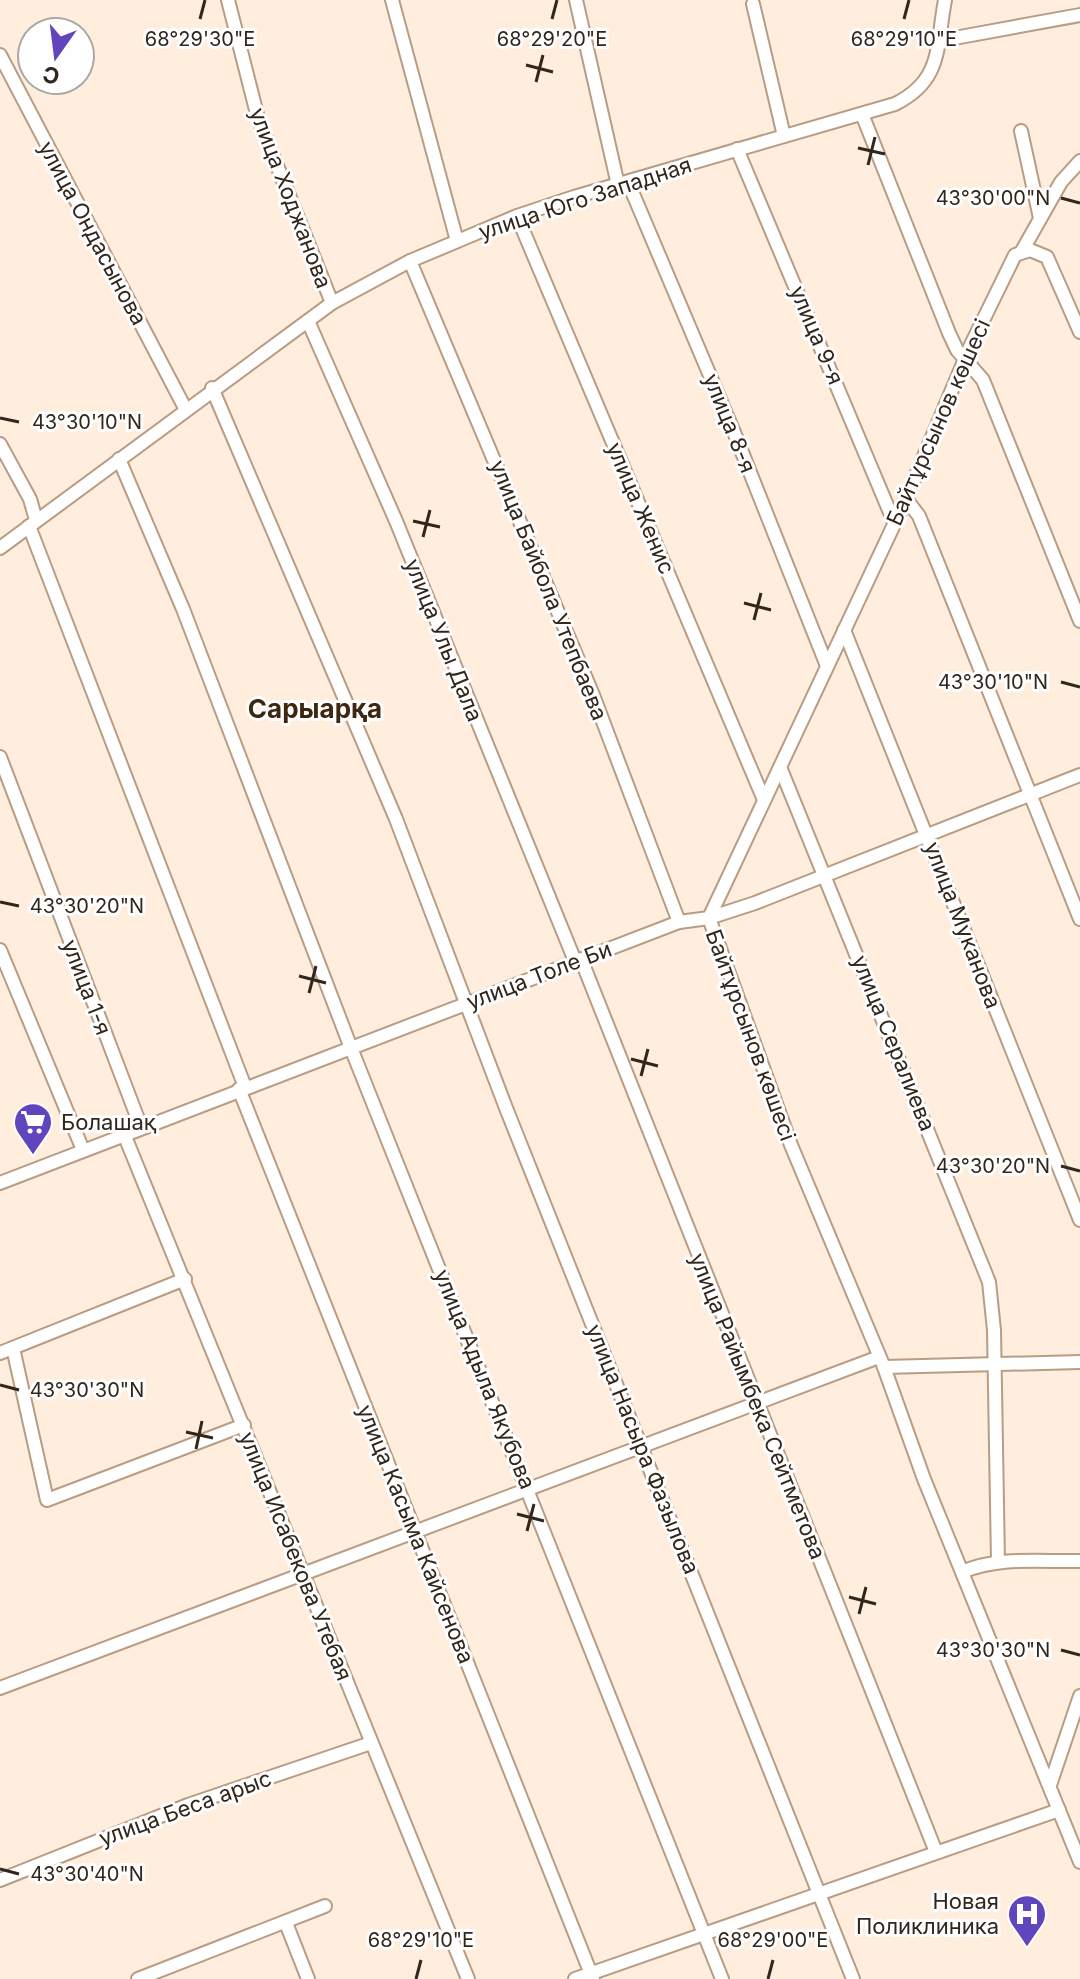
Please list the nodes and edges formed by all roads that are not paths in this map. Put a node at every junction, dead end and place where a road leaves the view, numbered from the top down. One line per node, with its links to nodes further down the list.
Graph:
1 (228, 0): 20 (street, улица Ходжанова)
2 (392, 0): 17 (street)
3 (576, 0): 14 (street, улица 8-я)
4 (945, 0): 7 (street, улица Юго Западная)
5 (753, 4): 11 (street)
6 (1080, 15): 7 (street)
7 (938, 41): 9 (street, улица Юго Западная)
8 (2, 64): 25 (street, улица Ондасынова)
9 (862, 114): 11 (street, улица Юго Западная); 23 (street)
10 (1021, 131): 16 (street)
11 (784, 136): 12 (street, улица Юго Западная)
12 (737, 149): 14 (street, улица Юго Западная); 29 (street, улица 9-я)
13 (1080, 161): 16 (street, Байтұрсынов көшесі)
14 (623, 183): 15 (street, улица Юго Западная); 34 (street, улица 8-я)
15 (517, 216): 17 (street, улица Юго Западная); 39 (street, улица Женис)
16 (1040, 218): 18 (street, Байтұрсынов көшесі)
17 (457, 241): 19 (street, улица Юго Западная)
18 (1022, 251): 22 (street); 23 (street, Байтұрсынов көшесі)
19 (410, 261): 20 (street, улица Юго Западная); 44 (street, улица Байбола Утепбаева)
20 (332, 303): 21 (street, улица Юго Западная)
21 (308, 321): 24 (street, улица Юго Западная); 46 (street, улица Улы Дала)
22 (1080, 332)
23 (965, 360): 28 (street, Байтұрсынов көшесі); 32 (street)
24 (212, 388): 25 (street, улица Юго Западная); 47 (street, улица Насыра Фазылова)
25 (186, 410): 27 (street, улица Юго Западная)
26 (0, 444): 30 (street, улица Касыма Кайсенова)
27 (119, 459): 30 (street, улица Юго Западная); 48 (street, улица Адыла Якубова)
28 (906, 499): 29 (street, Байтұрсынов көшесі); 38 (street)
29 (894, 522): 33 (street, Байтұрсынов көшесі)
30 (33, 523): 31 (street, улица Юго Западная); 49 (street, улица Касыма Кайсенова)
31 (0, 548)
32 (1080, 621)
33 (844, 630): 34 (street, Байтұрсынов көшесі); 40 (street, улица Муканова)
34 (827, 666): 36 (street, Байтұрсынов көшесі)
35 (0, 757): 50 (street, улица 1-я)
36 (780, 767): 39 (street, Байтұрсынов көшесі); 41 (street, улица Сералиева)
37 (1080, 775): 38 (street, улица Толе Би)
38 (1031, 796): 40 (street, улица Толе Би); 43 (street)
39 (764, 800): 42 (street, Байтұрсынов көшесі)
40 (929, 837): 41 (street, улица Толе Би); 54 (street, улица Муканова)
41 (826, 875): 42 (street, улица Толе Би); 59 (street, улица Сералиева)
42 (709, 918): 44 (street, улица Толе Би); 57 (street, Байтұрсынов көшесі)
43 (1080, 919)
44 (679, 922): 46 (street, улица Толе Би)
45 (0, 950): 52 (street)
46 (578, 960): 47 (street, улица Толе Би); 60 (street, улица Райымбека Сейтметова)
47 (466, 1003): 48 (street, улица Толе Би); 62 (street, улица Насыра Фазылова)
48 (351, 1048): 49 (street, улица Толе Би); 63 (street, улица Адыла Якубова)
49 (242, 1088): 50 (street, улица Толе Би); 64 (street, улица Касыма Кайсенова)
50 (141, 1127): 51 (street, улица Толе Би)
51 (124, 1134): 52 (street, улица Толе Би); 55 (street, улица Исабекова Утебая)
52 (83, 1150): 53 (street, улица Толе Би)
53 (0, 1183)
54 (1080, 1220)
55 (185, 1279): 56 (street); 61 (street, улица Исабекова Утебая)
56 (6, 1351): 61 (street)
57 (882, 1362): 59 (street); 60 (street); 67 (street, Байтұрсынов көшесі)
58 (1080, 1362): 59 (street)
59 (993, 1364): 66 (street, улица Сералиева)
60 (757, 1401): 62 (street); 75 (street, улица Райымбека Сейтметова)
61 (244, 1425): 68 (street, улица Исабекова Утебая)
62 (642, 1446): 63 (street); 78 (street, улица Насыра Фазылова)
63 (528, 1490): 64 (street); 81 (street, улица Адыла Якубова)
64 (414, 1530): 68 (street); 82 (street, улица Касыма Кайсенова)
65 (1080, 1561): 66 (street)
66 (998, 1562): 67 (street)
67 (962, 1572): 73 (street, Байтұрсынов көшесі)
68 (303, 1573): 69 (street); 72 (street, улица Исабекова Утебая)
69 (0, 1688)
70 (1080, 1696): 71 (street)
71 (1078, 1717): 73 (street)
72 (371, 1743): 77 (street, улица Беса арыс); 85 (street, улица Исабекова Утебая)
73 (1050, 1785): 74 (street, Байтұрсынов көшесі)
74 (1059, 1810): 75 (street); 76 (street, Байтұрсынов көшесі)
75 (936, 1852): 78 (street)
76 (1080, 1862)
77 (0, 1880)
78 (820, 1896): 81 (street); 88 (street, улица Насыра Фазылова)
79 (325, 1906): 80 (street)
80 (286, 1923): 83 (street); 84 (street)
81 (704, 1934): 82 (street); 87 (street, улица Адыла Якубова)
82 (592, 1976): 86 (street)
83 (146, 1977)
84 (308, 1979)
85 (468, 1979)
86 (575, 1979)
87 (722, 1979)
88 (853, 1979)

